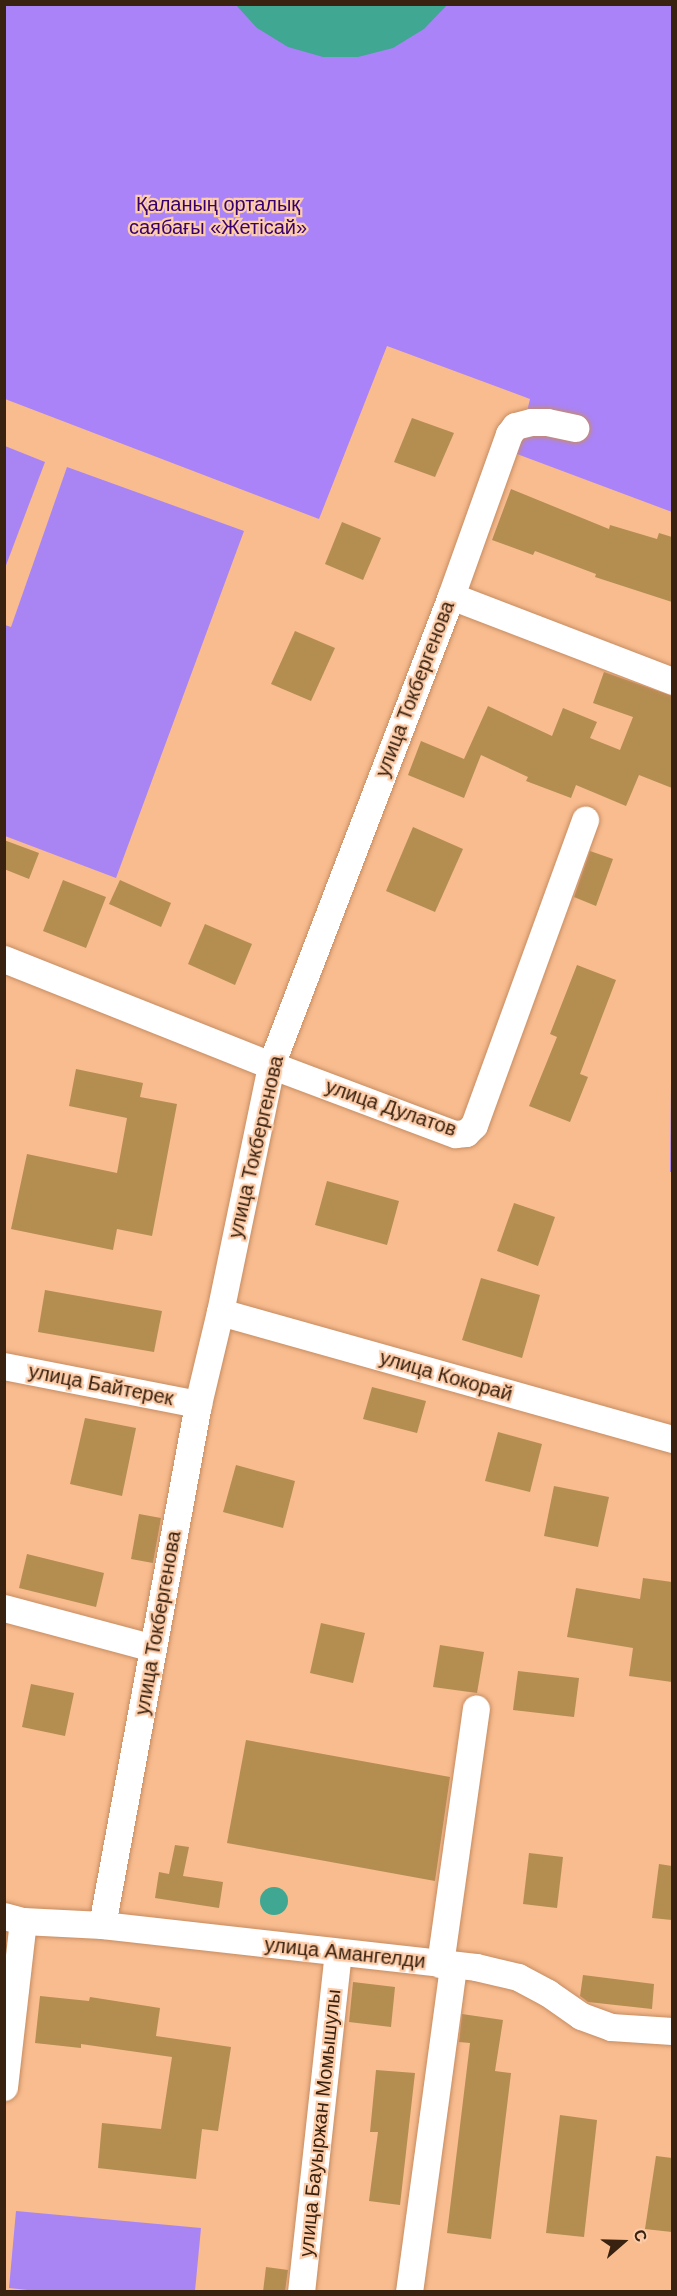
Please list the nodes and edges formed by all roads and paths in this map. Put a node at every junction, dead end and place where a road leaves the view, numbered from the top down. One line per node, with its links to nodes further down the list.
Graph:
1 (575, 428): 2 (street, улица Токбергенова)
2 (451, 596): 3 (street); 6 (street, улица Токбергенова)
3 (672, 681)
4 (585, 820): 6 (street, улица Дулатов)
5 (4, 960): 6 (street, улица Дулатов)
6 (271, 1065): 7 (street, улица Токбергенова)
7 (220, 1312): 9 (street, улица Токбергенова); 10 (street, улица Кокорай)
8 (4, 1366): 9 (street, улица Байтерек)
9 (198, 1404): 12 (street, улица Токбергенова)
10 (672, 1439)
11 (4, 1608): 12 (street)
12 (153, 1648): 15 (street, улица Токбергенова)
13 (476, 1709): 17 (street)
14 (14, 1918): 15 (street, улица Амангелди); 19 (street)
15 (102, 1925): 16 (street, улица Амангелди)
16 (338, 1954): 17 (street, улица Амангелди); 20 (street, улица Бауыржан Момышулы)
17 (447, 1964): 18 (street, улица Амангелди); 21 (street)
18 (672, 2031)
19 (4, 2087)
20 (301, 2292)
21 (409, 2292)

